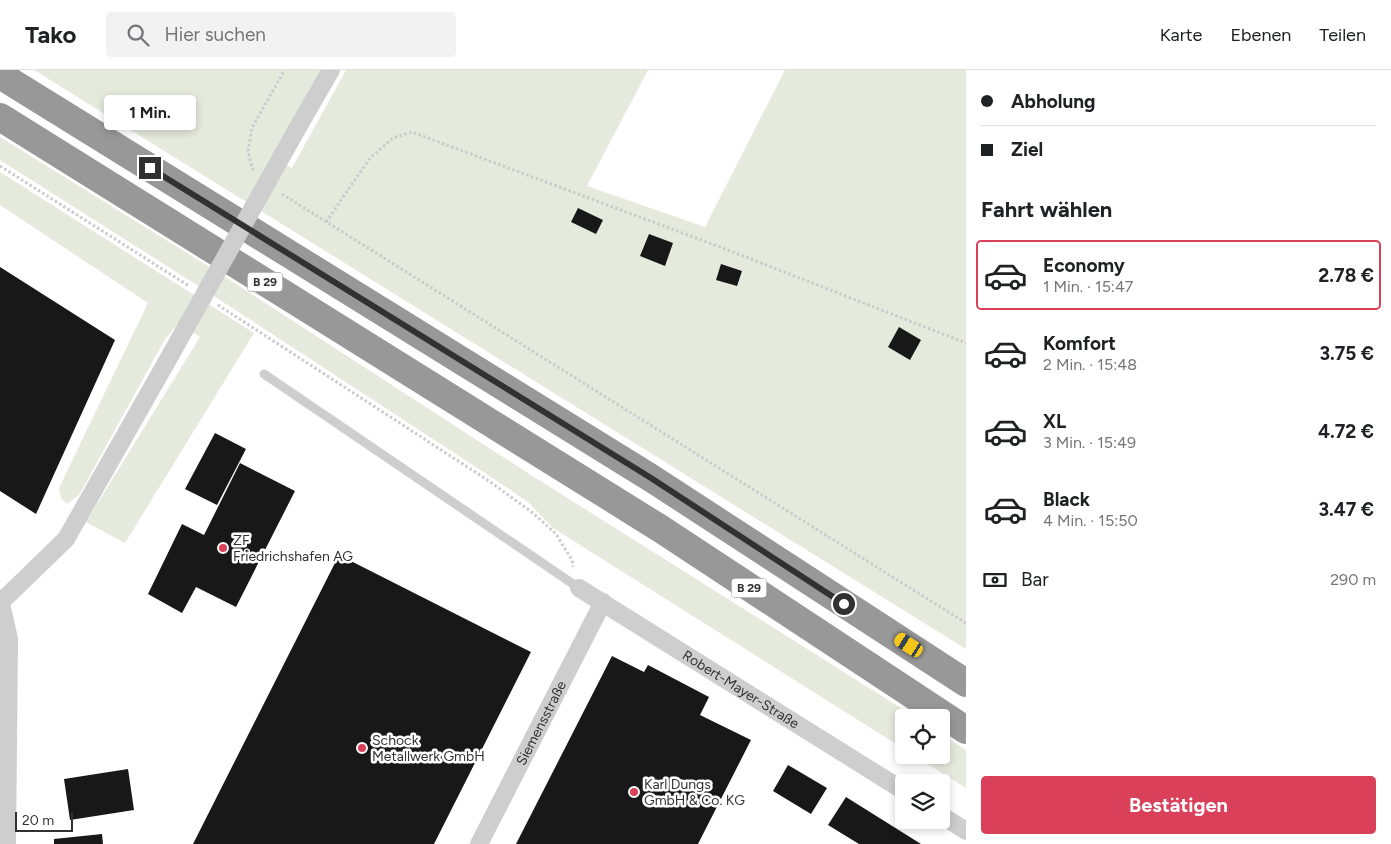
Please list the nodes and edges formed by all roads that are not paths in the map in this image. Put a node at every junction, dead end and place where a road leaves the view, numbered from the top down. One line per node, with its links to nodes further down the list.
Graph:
1 (331, 70): 6 (street, bridge)
2 (0, 74): 8 (highway, B 29)
3 (0, 117): 9 (highway, B 29)
4 (264, 374): 5 (lane)
5 (579, 588): 7 (street, Robert-Mayer-Straße)
6 (1, 600): 13 (street)
7 (603, 602): 10 (street, Robert-Mayer-Straße); 14 (street, Siemensstraße)
8 (963, 679)
9 (966, 730)
10 (895, 786)
11 (950, 821): 12 (street)
12 (966, 831)
13 (7, 844)
14 (479, 844)

